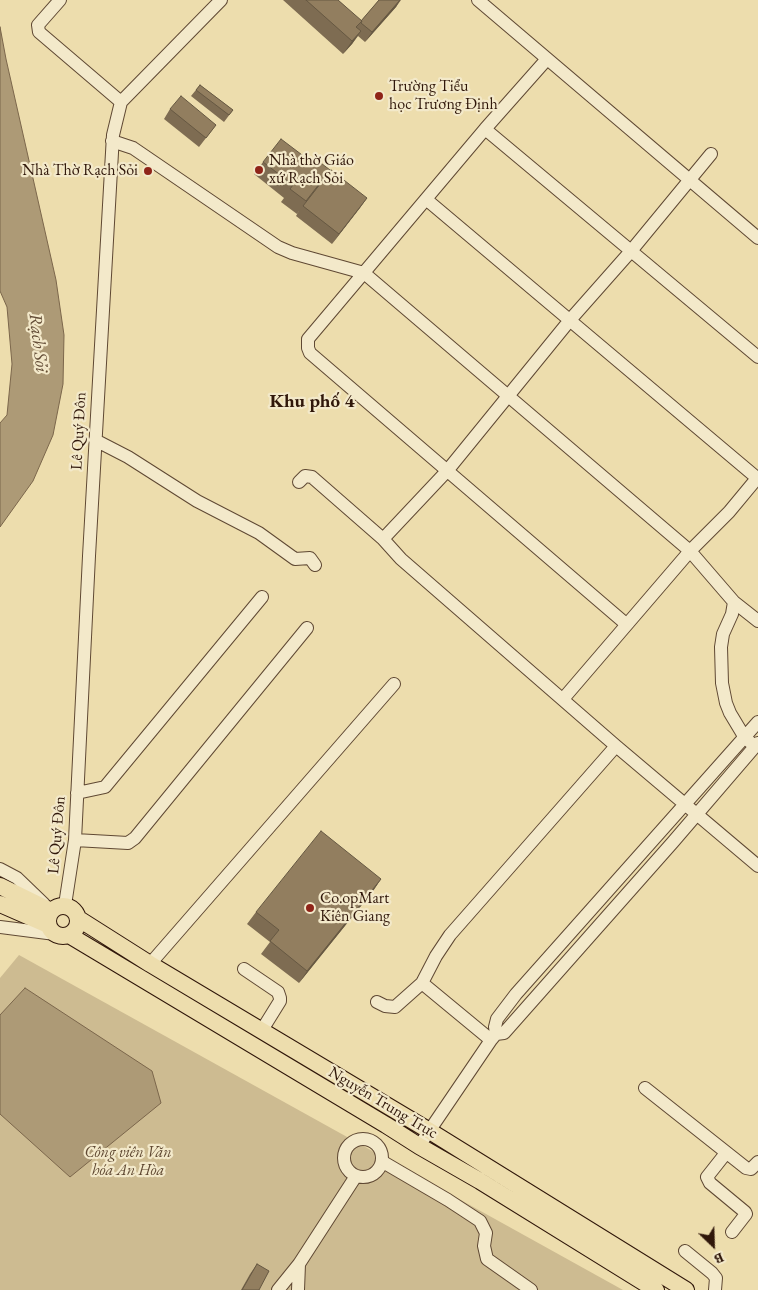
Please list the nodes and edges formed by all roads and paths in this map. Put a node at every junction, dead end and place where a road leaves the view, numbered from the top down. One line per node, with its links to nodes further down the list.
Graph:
1 (60, 0): 5 (street)
2 (221, 0): 5 (street)
3 (478, 0): 4 (street)
4 (547, 59): 6 (street); 9 (street)
5 (121, 102): 7 (street, Lê Quý Đôn)
6 (485, 129): 10 (street); 12 (street)
7 (112, 140): 13 (street); 17 (street, Lê Quý Đôn)
8 (711, 154): 9 (street)
9 (690, 180): 11 (street); 12 (street)
10 (427, 200): 13 (street); 14 (street)
11 (758, 238)
12 (631, 251): 14 (street); 15 (street)
13 (364, 273): 16 (street); 18 (street)
14 (570, 320): 16 (street); 19 (street)
15 (758, 358)
16 (508, 396): 18 (street); 22 (street)
17 (95, 440): 23 (street); 34 (street, Lê Quý Đôn)
18 (447, 471): 21 (street); 27 (street)
19 (757, 477): 22 (street)
20 (299, 482): 21 (street)
21 (383, 539): 30 (street)
22 (690, 551): 25 (street); 27 (street)
23 (314, 565)
24 (262, 597): 34 (street)
25 (734, 602): 26 (street); 32 (street)
26 (758, 621)
27 (626, 624): 30 (street)
28 (307, 628): 37 (street)
29 (394, 684): 44 (street)
30 (563, 699): 33 (street)
31 (758, 722): 32 (street)
32 (753, 742): 35 (street); 36 (street)
33 (616, 746): 35 (street); 46 (street)
34 (77, 793): 37 (street, Lê Quý Đôn)
35 (685, 805): 36 (street); 49 (street)
36 (696, 815): 38 (street); 49 (street)
37 (75, 840): 42 (street, Lê Quý Đôn)
38 (758, 866)
39 (0, 869): 42 (street)
40 (0, 886): 42 (main road, Nguyễn Trung Trực)
41 (0, 904): 42 (main road, Nguyễn Trung Trực)
42 (58, 922): 43 (street); 44 (main road, Nguyễn Trung Trực); 51 (main road, Nguyễn Trung Trực)
43 (0, 927)
44 (150, 964): 48 (main road, Nguyễn Trung Trực)
45 (244, 969): 48 (street)
46 (422, 983): 47 (street); 49 (street)
47 (377, 1002)
48 (262, 1030): 51 (main road, Nguyễn Trung Trực)
49 (493, 1037): 52 (street)
50 (645, 1088): 55 (street)
51 (391, 1118): 52 (main road, Nguyễn Trung Trực); 53 (street); 54 (main road, Nguyễn Trung Trực)
52 (428, 1130): 54 (street); 58 (main road, Nguyễn Trung Trực)
53 (375, 1143): 56 (street); 59 (street)
54 (418, 1146): 58 (main road, Nguyễn Trung Trực)
55 (726, 1153): 57 (street); 60 (street)
56 (383, 1162): 59 (street); 65 (street)
57 (758, 1162)
58 (484, 1175): 66 (main road, Nguyễn Trung Trực); 67 (main road, Nguyễn Trung Trực)
59 (356, 1176): 62 (street)
60 (732, 1232)
61 (685, 1251): 68 (street)
62 (299, 1264): 63 (street); 64 (street)
63 (278, 1290)
64 (298, 1290)
65 (531, 1290)
66 (656, 1290)
67 (686, 1290)
68 (715, 1290)

